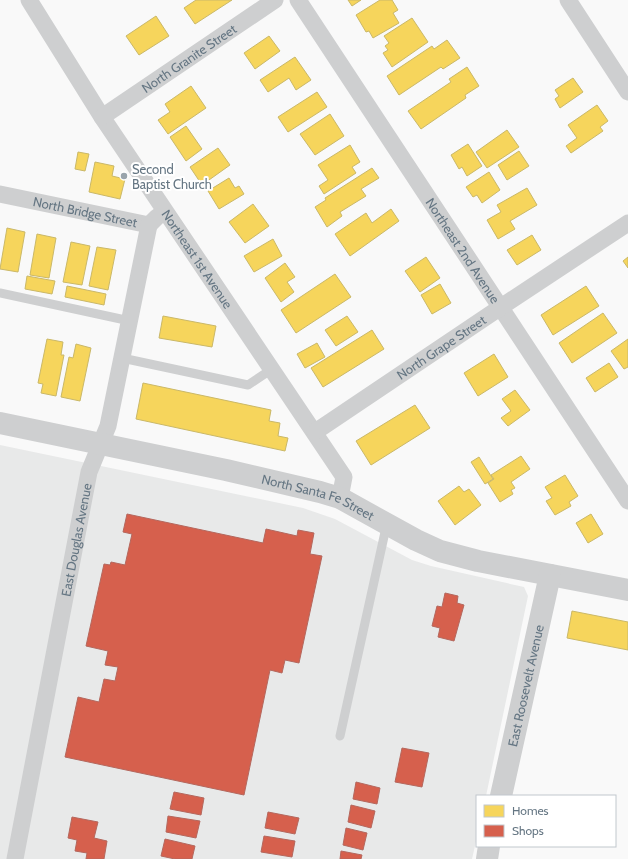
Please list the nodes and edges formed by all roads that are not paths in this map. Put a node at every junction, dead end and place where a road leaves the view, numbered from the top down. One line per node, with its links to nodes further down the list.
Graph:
1 (29, 0): 6 (street, Northeast 1st Avenue)
2 (275, 0): 6 (street, North Granite Street)
3 (298, 0): 12 (street, Northeast 2nd Avenue)
4 (568, 0): 5 (street)
5 (628, 92)
6 (102, 117): 8 (street, Northeast 1st Avenue)
7 (0, 194): 10 (street, North Bridge Street)
8 (164, 210): 10 (street, North Bridge Street); 15 (street, Northeast 1st Avenue)
9 (628, 223): 12 (street, North Grape Street)
10 (150, 225): 13 (street, East Douglas Avenue)
11 (0, 293): 13 (lane)
12 (501, 307): 17 (street, North Grape Street); 20 (street, Northeast 2nd Avenue)
13 (130, 321): 14 (street, East Douglas Avenue)
14 (122, 358): 15 (lane); 18 (street, East Douglas Avenue)
15 (272, 369): 17 (street, Northeast 1st Avenue)
16 (0, 424): 18 (street, North Santa Fe Street)
17 (315, 432): 19 (street, Northeast 1st Avenue)
18 (101, 444): 19 (street, North Santa Fe Street); 27 (street, East Douglas Avenue)
19 (340, 498): 21 (street, North Santa Fe Street)
20 (628, 501)
21 (387, 523): 22 (street, North Santa Fe Street); 24 (lane)
22 (550, 574): 23 (street, North Santa Fe Street); 25 (street, East Roosevelt Avenue)
23 (628, 590)
24 (340, 736)
25 (501, 795)
26 (490, 847): 28 (street)
27 (15, 859)
28 (487, 859)

